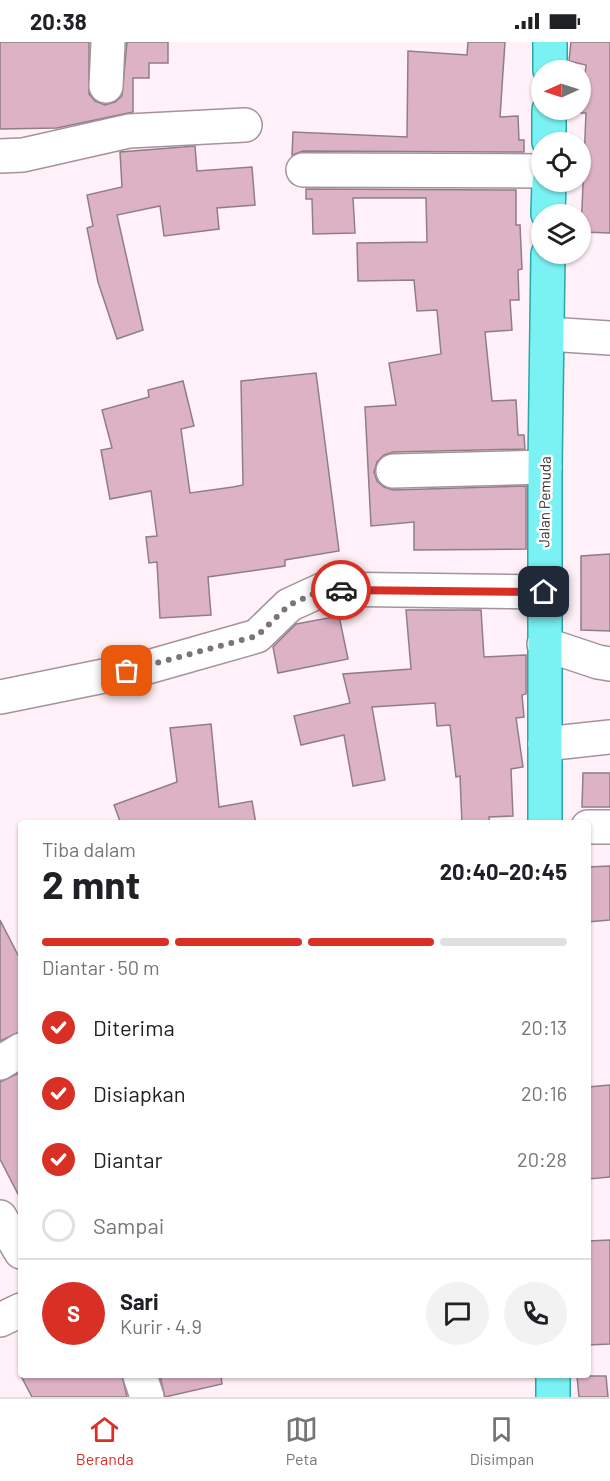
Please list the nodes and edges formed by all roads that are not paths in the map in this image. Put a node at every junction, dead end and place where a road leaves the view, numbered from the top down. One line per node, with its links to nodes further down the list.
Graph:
1 (108, 42): 4 (street)
2 (550, 42): 3 (main road)
3 (550, 60)
4 (106, 86)
5 (245, 125): 6 (street)
6 (0, 156)
7 (303, 170): 8 (street)
8 (531, 171)
9 (548, 264): 10 (main road, Jalan Pemuda)
10 (548, 334): 11 (street); 12 (main road, Jalan Pemuda)
11 (610, 338)
12 (545, 467): 13 (street); 14 (main road, Jalan Pemuda)
13 (393, 471)
14 (544, 592): 15 (main road, Jalan Pemuda); 17 (street)
15 (544, 644): 16 (street); 19 (main road, Jalan Pemuda)
16 (610, 664)
17 (0, 697)
18 (610, 737): 19 (street)
19 (544, 744): 20 (main road, Jalan Pemuda)
20 (545, 820)
21 (591, 827): 22 (street)
22 (610, 827)
23 (18, 1052): 24 (street)
24 (0, 1064)
25 (0, 1217): 26 (street)
26 (18, 1247)
27 (18, 1312): 28 (street)
28 (0, 1320)
29 (141, 1378): 31 (street)
30 (553, 1378): 32 (main road)
31 (147, 1397)
32 (554, 1397)

